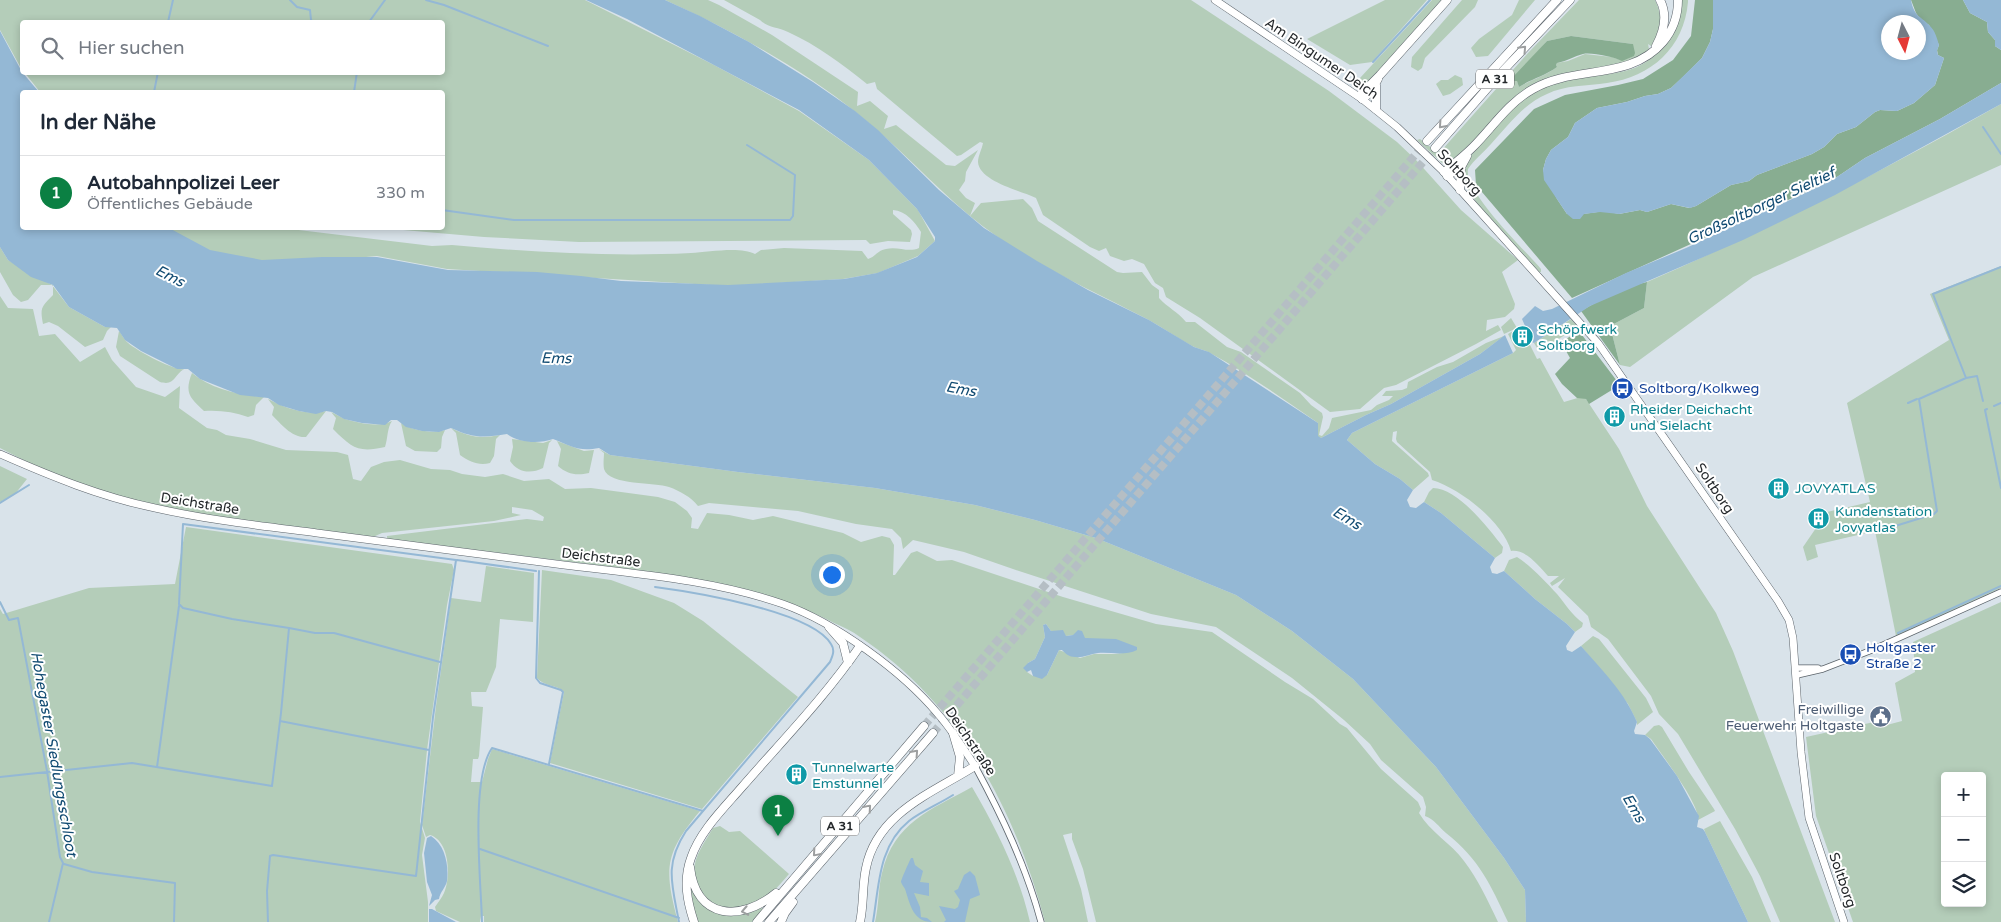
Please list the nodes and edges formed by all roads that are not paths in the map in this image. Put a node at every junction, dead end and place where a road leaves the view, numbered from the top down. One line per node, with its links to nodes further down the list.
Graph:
1 (1214, 0): 14 (main road, Am Bingumer Deich)
2 (1447, 0): 12 (highway)
3 (1551, 0): 9 (highway)
4 (1557, 0): 9 (highway, A 31)
5 (1570, 0): 10 (highway, A 31)
6 (1576, 0): 10 (highway)
7 (1660, 0): 11 (highway)
8 (1678, 0): 11 (highway)
9 (1545, 12): 17 (highway, A 31, one-way to 17)
10 (1549, 21): 18 (highway, A 31, one-way to 10)
11 (1652, 53): 19 (highway)
12 (1380, 75): 13 (highway); 14 (highway)
13 (1376, 83): 14 (highway); 15 (highway)
14 (1360, 97): 15 (main road, Am Bingumer Deich)
15 (1376, 109): 16 (main road, Am Bingumer Deich)
16 (1412, 141): 21 (main road, Soltborg)
17 (1427, 141)
18 (1435, 148)
19 (1472, 148): 20 (highway); 21 (highway)
20 (1460, 166): 21 (highway); 22 (highway)
21 (1446, 174): 22 (main road, Soltborg)
22 (1460, 190): 28 (main road, Soltborg)
23 (0, 454): 25 (main road, Deichstraße)
24 (2001, 592): 28 (street)
25 (829, 627): 26 (main road, Deichstraße); 27 (highway)
26 (860, 646): 27 (highway); 30 (main road, Deichstraße)
27 (848, 663): 34 (highway)
28 (1796, 672): 43 (main road, Soltborg)
29 (924, 726): 36 (highway, A 31, one-way to 36)
30 (953, 733): 32 (main road, Deichstraße); 33 (highway)
31 (932, 734): 35 (highway, A 31, one-way to 31)
32 (975, 766): 33 (highway); 42 (street, Deichstraße)
33 (958, 776): 41 (highway)
34 (691, 858): 36 (highway, one-way to 34); 37 (highway)
35 (813, 871): 39 (highway, A 31); 40 (highway)
36 (786, 888): 38 (highway, A 31)
37 (694, 922)
38 (758, 922)
39 (770, 922)
40 (782, 922)
41 (860, 922)
42 (1041, 922)
43 (1844, 922)

